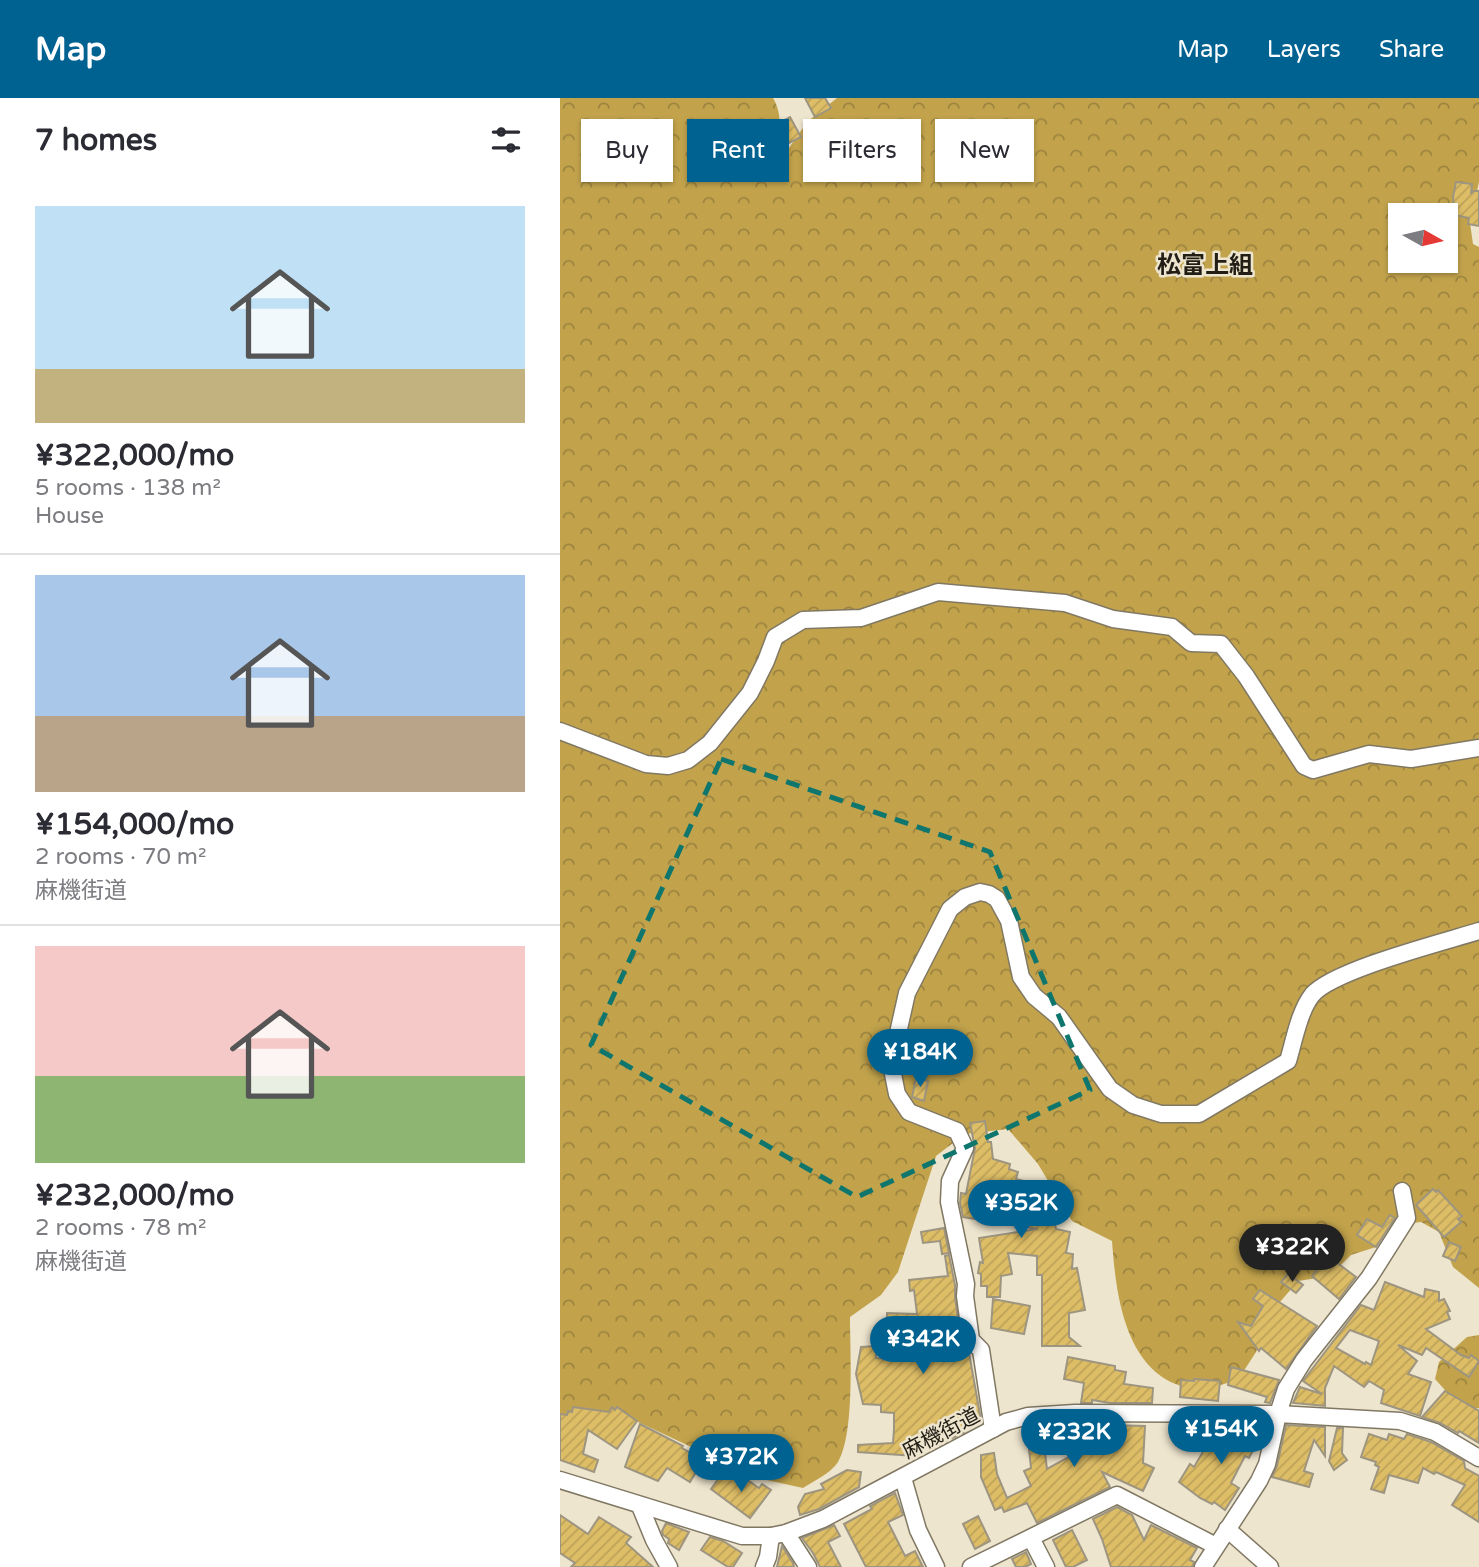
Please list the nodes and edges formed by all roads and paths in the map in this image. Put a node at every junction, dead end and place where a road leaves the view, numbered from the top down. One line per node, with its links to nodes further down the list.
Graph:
1 (560, 731): 2 (street)
2 (1479, 748)
3 (1479, 931): 6 (street)
4 (1402, 1191): 5 (street)
5 (1278, 1414): 6 (street, 麻機街道); 7 (street, 麻機街道); 11 (street)
6 (993, 1429): 8 (street, 麻機街道)
7 (1479, 1458)
8 (903, 1478): 12 (street, 麻機街道); 18 (street)
9 (560, 1480): 10 (street, 麻機街道)
10 (640, 1506): 12 (street, 麻機街道); 15 (street)
11 (1227, 1529): 14 (street); 22 (street)
12 (778, 1535): 16 (street); 17 (street)
13 (1031, 1538): 14 (street); 19 (street); 20 (street)
14 (1216, 1546): 21 (street)
15 (669, 1567)
16 (764, 1567)
17 (808, 1567)
18 (936, 1567)
19 (971, 1567)
20 (1045, 1567)
21 (1203, 1567)
22 (1270, 1567)

